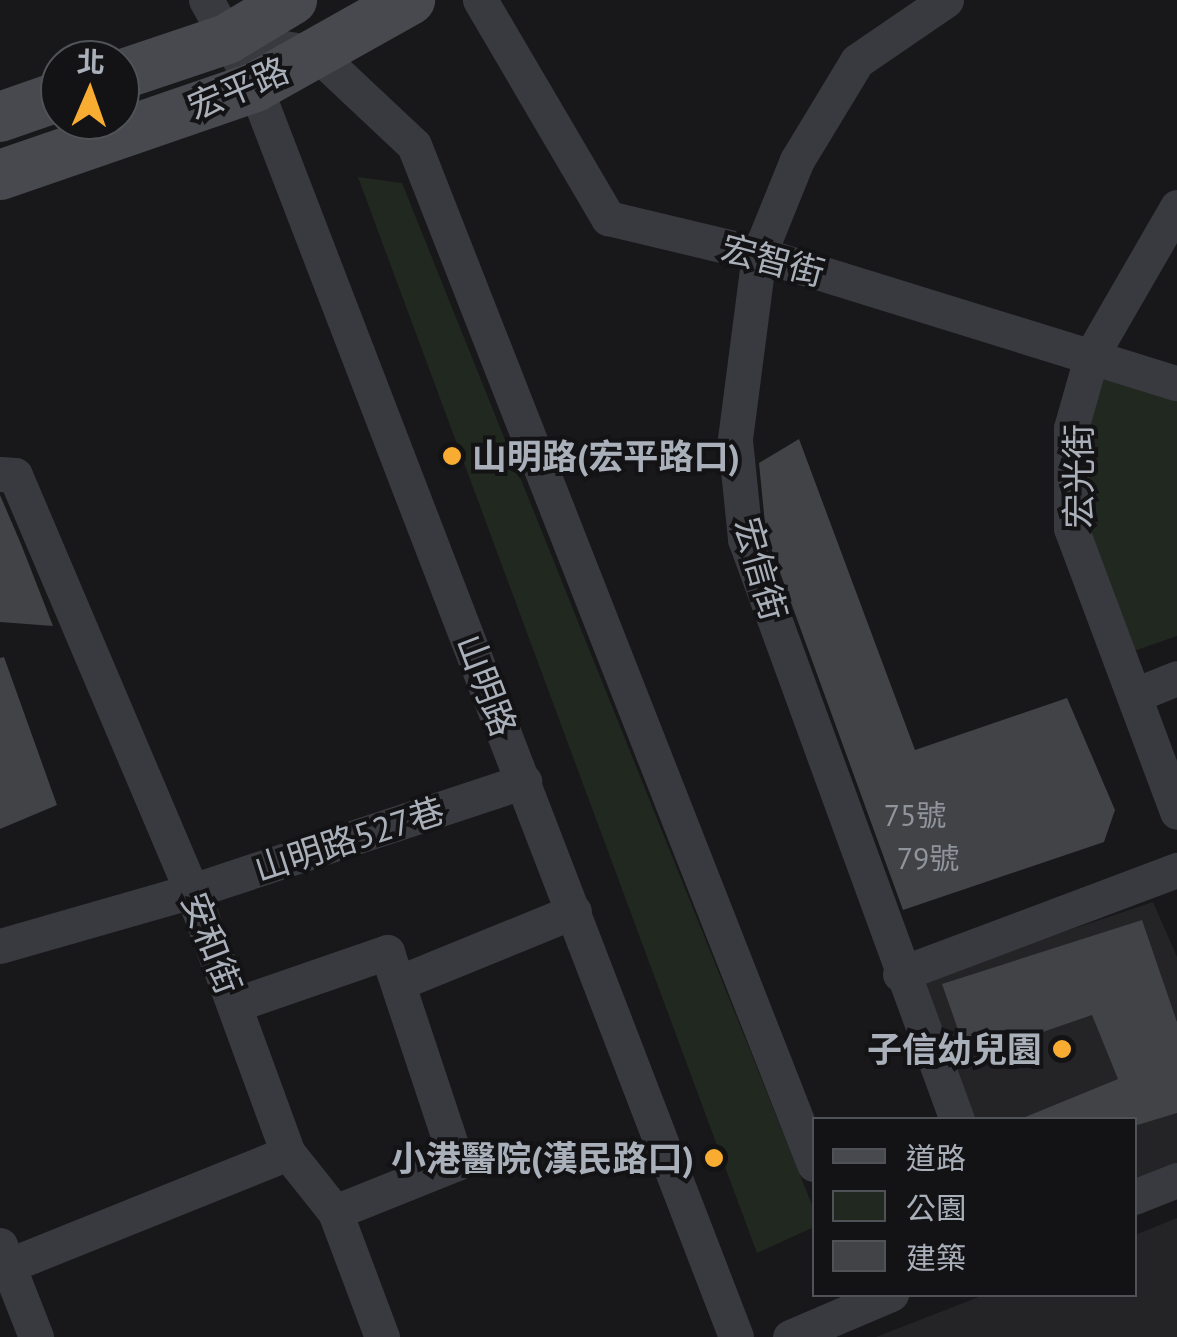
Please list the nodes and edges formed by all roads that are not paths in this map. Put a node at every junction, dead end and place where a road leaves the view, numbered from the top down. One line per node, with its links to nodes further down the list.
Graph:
1 (292, 0): 5 (street, 宏平路)
2 (410, 0): 6 (street, 宏平路)
3 (480, 0): 13 (street, 宏智街)
4 (946, 0): 13 (street, 宏信街)
5 (216, 19): 6 (street); 7 (street, 宏平路); 8 (street, 山明路)
6 (316, 53): 8 (street, 宏平路); 30 (street)
7 (140, 63)
8 (255, 87): 11 (street, 宏平路); 19 (street, 山明路)
9 (40, 103): 10 (street)
10 (0, 117)
11 (0, 175)
12 (1177, 207): 14 (street, 宏光街)
13 (759, 254): 14 (street, 宏智街); 25 (street, 宏信街)
14 (1092, 354): 15 (street, 宏智街); 18 (street, 宏光街)
15 (1177, 383)
16 (0, 474): 22 (street, 安和街)
17 (1177, 678): 18 (street)
18 (1135, 695): 20 (street, 宏光街)
19 (524, 780): 22 (street, 山明路527巷); 23 (street, 山明路)
20 (1177, 812)
21 (1177, 870): 25 (street)
22 (192, 891): 24 (street, 山明路527巷); 27 (street, 安和街)
23 (574, 911): 26 (street); 38 (street, 山明路)
24 (0, 946)
25 (900, 974): 28 (street, 宏信街)
26 (398, 984): 27 (street); 33 (street)
27 (236, 1004): 29 (street, 安和街)
28 (957, 1117)
29 (288, 1153): 33 (street, 安和街); 34 (street)
30 (812, 1159)
31 (1177, 1180): 32 (street)
32 (1137, 1196)
33 (334, 1212): 37 (street, 安和街)
34 (5, 1254): 36 (street)
35 (875, 1298): 39 (street)
36 (36, 1337)
37 (382, 1337)
38 (736, 1337)
39 (790, 1337)

